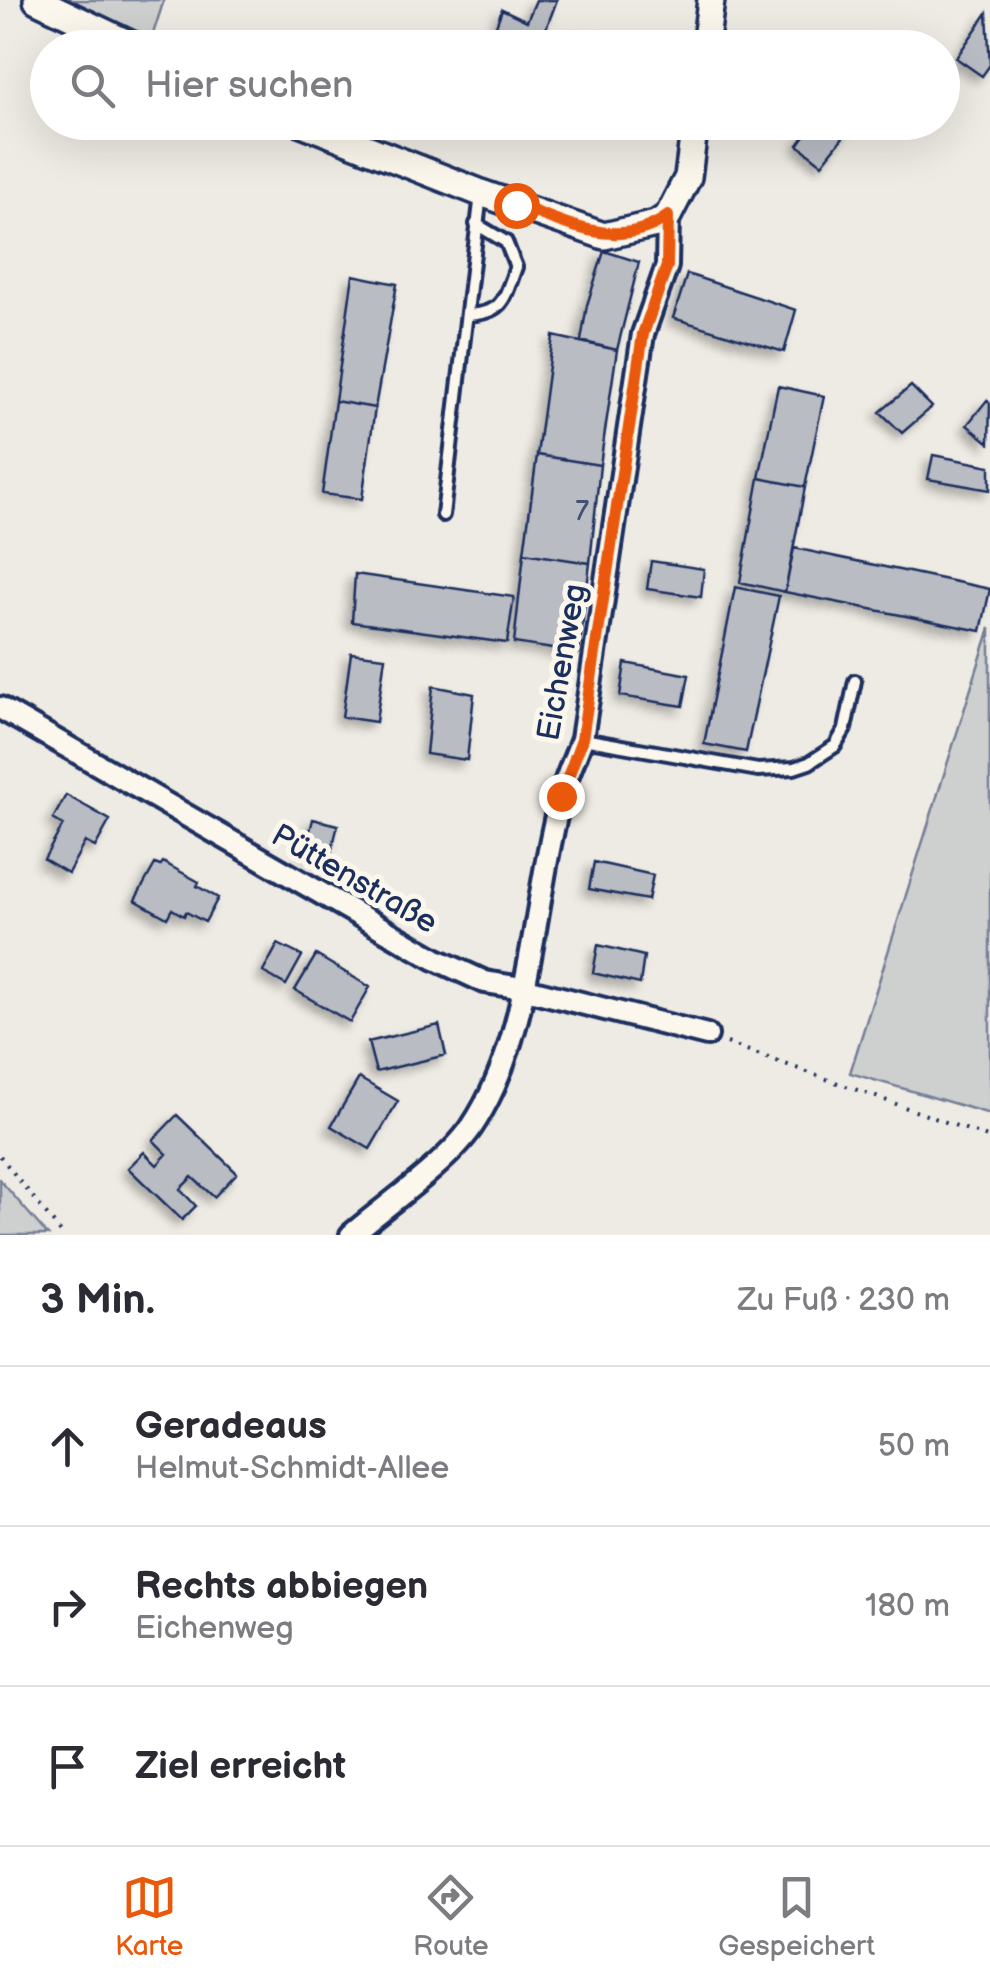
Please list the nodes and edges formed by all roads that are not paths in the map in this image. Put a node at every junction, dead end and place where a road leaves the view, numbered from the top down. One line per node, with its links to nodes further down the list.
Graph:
1 (37, 0): 3 (street)
2 (712, 0): 4 (street)
3 (100, 30)
4 (708, 30)
5 (346, 140): 7 (street)
6 (693, 140): 8 (street)
7 (481, 193): 8 (street); 9 (lane)
8 (668, 216): 14 (street, Eichenweg)
9 (476, 224): 10 (lane); 10 (lane)
10 (466, 315): 11 (lane)
11 (443, 514)
12 (856, 681): 14 (lane)
13 (0, 708): 15 (street, Püttenstraße)
14 (582, 739): 15 (street, Eichenweg)
15 (522, 988): 16 (street, Püttenstraße); 17 (street, Eichenweg)
16 (707, 1035)
17 (351, 1235)

